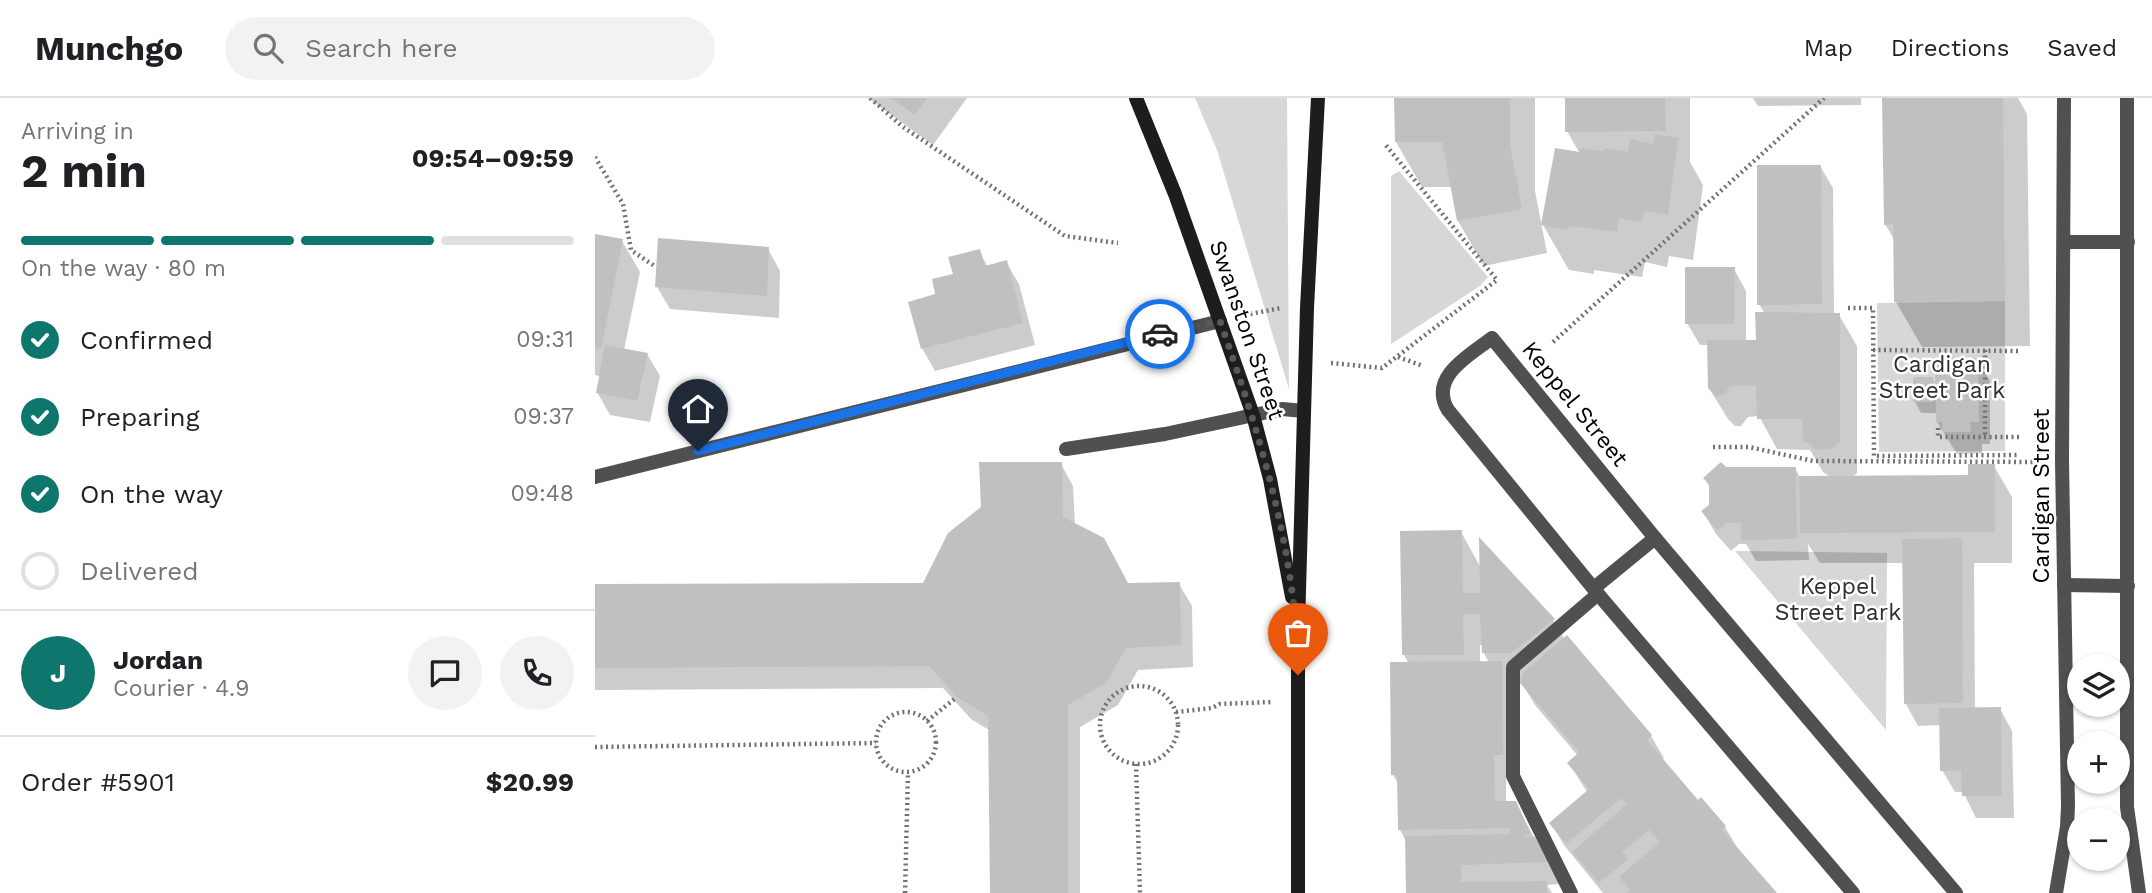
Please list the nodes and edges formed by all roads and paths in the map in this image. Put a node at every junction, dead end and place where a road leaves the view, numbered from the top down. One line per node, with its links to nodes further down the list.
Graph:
1 (870, 98): 11 (path)
2 (1136, 98): 15 (main road, Swanston Street)
3 (1318, 98): 13 (main road, Swanston Street)
4 (1824, 98): 16 (path)
5 (2064, 98): 9 (street, Cardigan Street)
6 (2127, 98): 10 (street)
7 (1384, 143): 20 (path)
8 (595, 157): 12 (path)
9 (2065, 242): 10 (street); 29 (street, Cardigan Street)
10 (2128, 242): 33 (street)
11 (1118, 243)
12 (656, 267)
13 (1307, 302): 15 (path); 20 (main road, Swanston Street)
14 (1848, 308): 18 (path)
15 (1220, 321): 22 (main road, Swanston Street); 30 (street)
16 (1553, 342)
17 (1985, 350): 18 (path); 19 (path); 24 (path)
18 (1873, 351): 28 (path)
19 (2018, 351)
20 (1305, 361): 21 (main road, Swanston Street)
21 (1304, 411): 22 (street); 35 (main road, Swanston Street)
22 (1253, 415): 27 (street); 35 (main road, Swanston Street)
23 (1938, 428): 24 (path)
24 (1985, 436): 25 (path)
25 (2019, 436)
26 (1713, 447): 29 (path)
27 (1066, 450)
28 (2019, 455)
29 (2062, 461): 32 (street, Cardigan Street)
30 (595, 477)
31 (1655, 538): 34 (street); 34 (street, Keppel Street); 49 (street, Keppel Street)
32 (2064, 584): 33 (street); 50 (street, Cardigan Street)
33 (2128, 586): 51 (street)
34 (1596, 591): 47 (street); 48 (street, Keppel Street)
35 (1298, 626): 37 (main road, Swanston Street)
36 (957, 697): 39 (path)
37 (1298, 700): 38 (path); 46 (main road, Swanston Street)
38 (1176, 712): 42 (path); 42 (path)
39 (927, 721): 40 (path); 43 (path)
40 (876, 743): 41 (path); 43 (path)
41 (595, 747)
42 (1136, 764): 45 (path)
43 (908, 772): 44 (path)
44 (905, 893)
45 (1140, 893)
46 (1298, 893)
47 (1571, 893)
48 (1853, 893)
49 (1956, 893)
50 (2056, 893)
51 (2139, 893)

